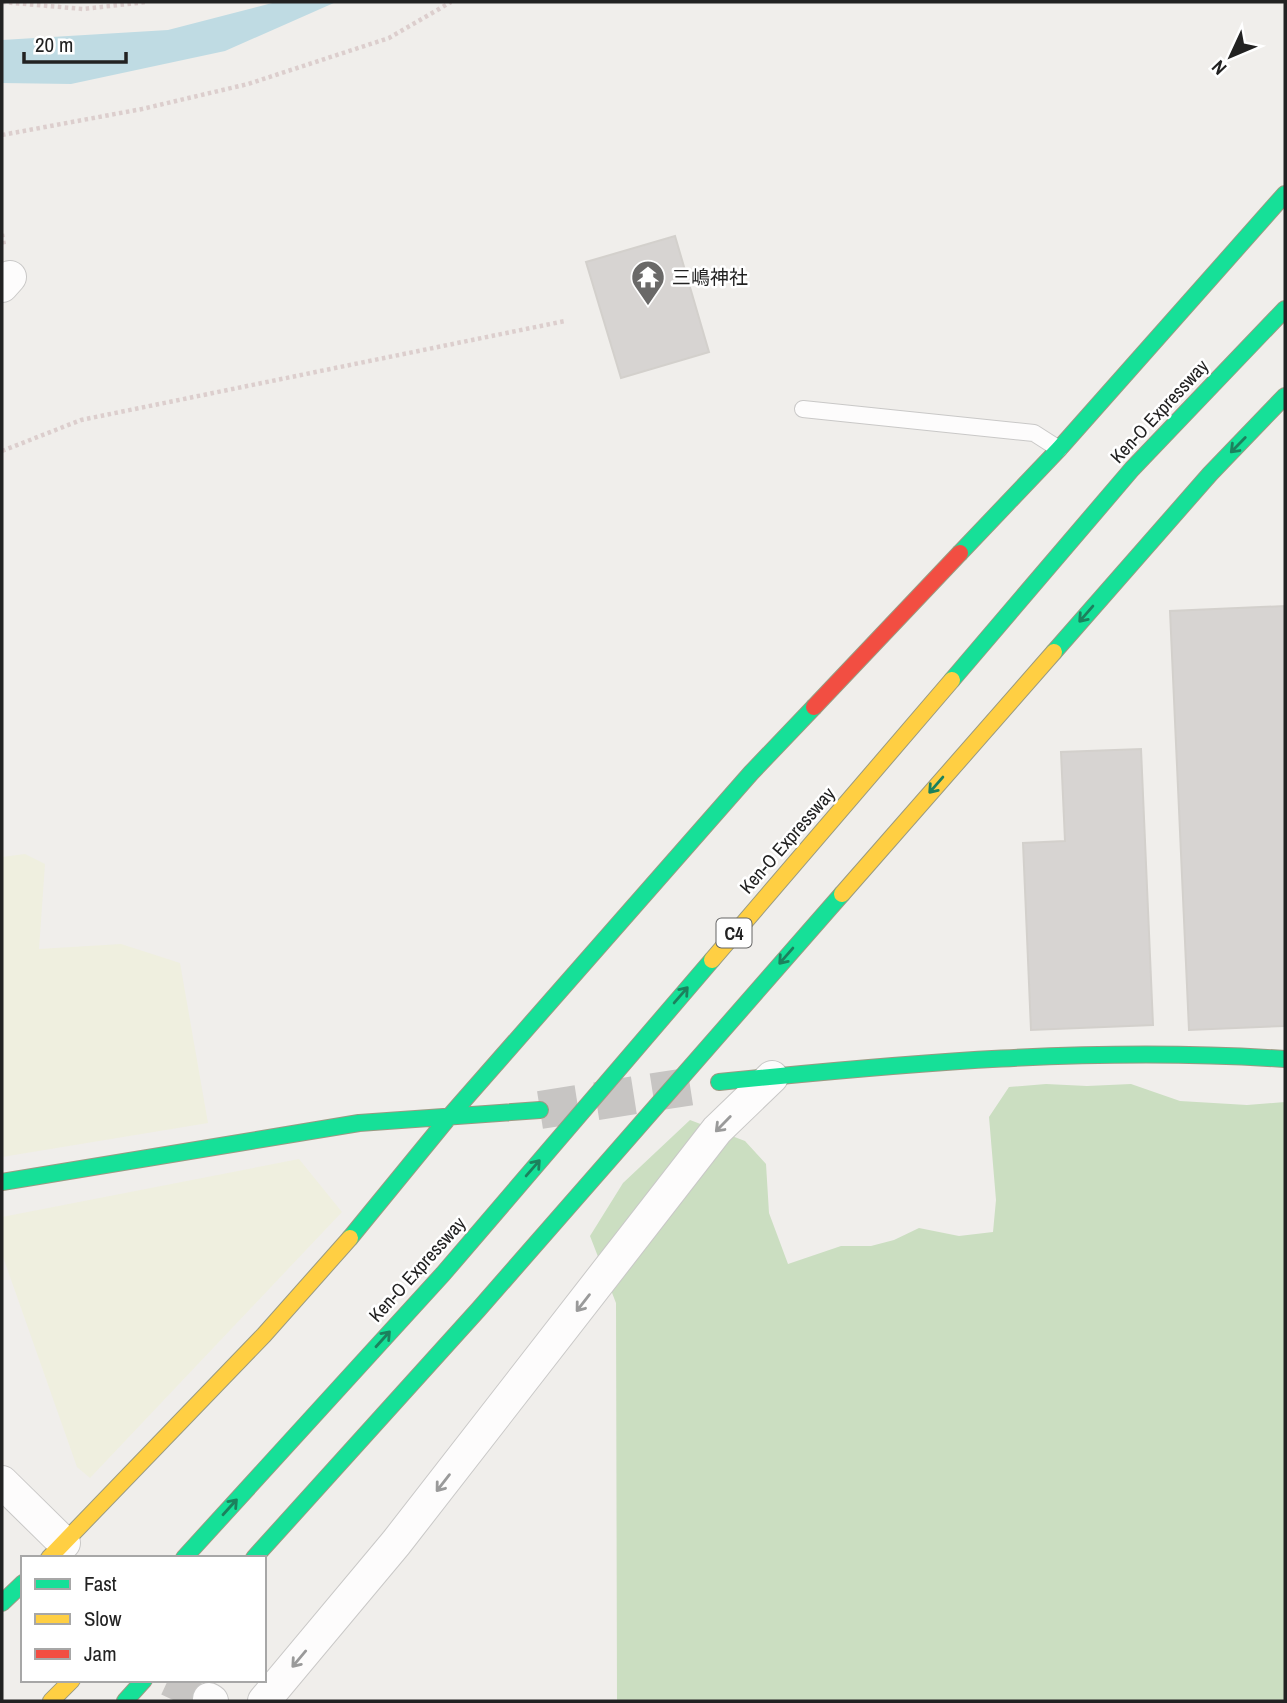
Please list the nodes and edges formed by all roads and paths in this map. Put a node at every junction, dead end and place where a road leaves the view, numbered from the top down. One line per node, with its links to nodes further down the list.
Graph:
1 (2, 2): 2 (path)
2 (146, 2)
3 (451, 2): 4 (path)
4 (2, 135)
5 (1285, 194): 10 (main road)
6 (1285, 309): 20 (main road, Ken-O Expressway / C4, one-way to 6)
7 (565, 321): 11 (path)
8 (1285, 396): 21 (main road, one-way to 21)
9 (803, 409): 10 (lane)
10 (1059, 449): 16 (main road)
11 (2, 450)
12 (1285, 1059): 13 (main road)
13 (772, 1077): 14 (main road); 26 (street, one-way to 26)
14 (719, 1082)
15 (540, 1110): 16 (main road)
16 (449, 1117): 17 (main road); 19 (main road)
17 (2, 1182)
18 (2, 1482): 19 (street)
19 (57, 1550)
20 (186, 1556)
21 (256, 1556)
22 (70, 1682): 24 (main road)
23 (142, 1682): 25 (main road)
24 (51, 1701)
25 (125, 1701)
26 (264, 1701)

